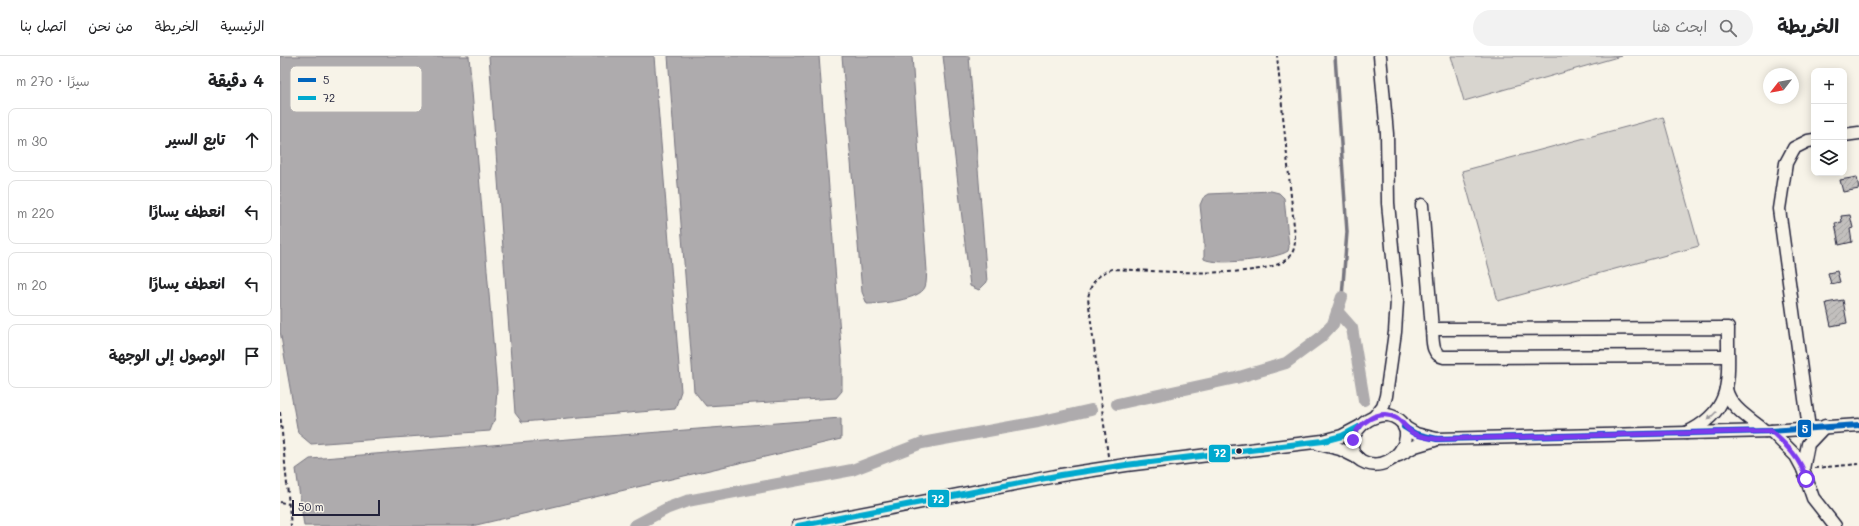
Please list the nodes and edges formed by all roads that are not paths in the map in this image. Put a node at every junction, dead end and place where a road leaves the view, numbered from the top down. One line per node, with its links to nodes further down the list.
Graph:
1 (1380, 56): 9 (street)
2 (1859, 133): 3 (street)
3 (1847, 135)
4 (1811, 140): 16 (street)
5 (1422, 206): 6 (street)
6 (1432, 329): 7 (street); 7 (street)
7 (1727, 356): 8 (street)
8 (1726, 389): 17 (street); 18 (street, one-way to 18)
9 (1386, 396): 10 (street); 11 (street)
10 (1375, 416): 11 (street); 14 (street)
11 (1393, 416): 15 (street)
12 (1859, 424): 13 (street)
13 (1825, 426): 16 (street); 23 (street)
14 (1359, 427): 20 (street); 22 (street)
15 (1404, 427): 19 (street); 21 (street)
16 (1809, 428): 17 (street)
17 (1768, 431): 18 (street); 23 (street)
18 (1686, 433): 19 (street)
19 (1437, 439): 21 (street)
20 (1310, 443): 22 (street); 24 (street)
21 (1396, 456): 22 (street)
22 (1358, 458)
23 (1803, 469): 25 (street)
24 (798, 526)
25 (1835, 526)

